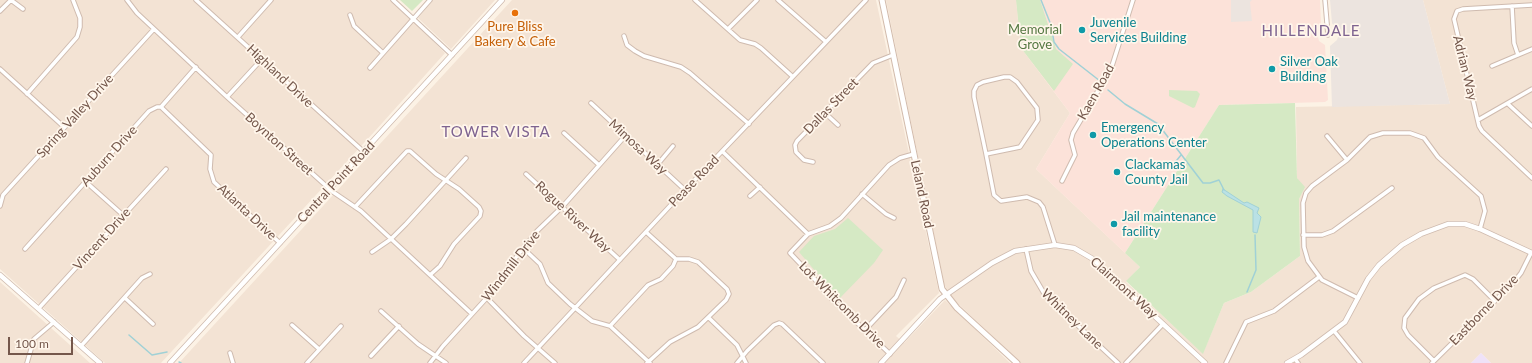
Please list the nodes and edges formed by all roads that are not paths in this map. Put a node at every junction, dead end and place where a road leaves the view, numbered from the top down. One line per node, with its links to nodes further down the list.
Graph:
1 (11, 0): 18 (street); 19 (street)
2 (73, 0): 40 (street)
3 (127, 0): 22 (street, Boynton Street)
4 (196, 0): 26 (street, Highland Drive)
5 (271, 0): 26 (street)
6 (393, 0): 21 (street)
7 (430, 0): 21 (street)
8 (502, 0): 30 (street, Central Point Road)
9 (695, 0): 23 (street)
10 (757, 0): 23 (street)
11 (778, 0): 27 (street)
12 (866, 0): 27 (street, Pease Road)
13 (882, 0): 31 (main road, Leland Road)
14 (1132, 0): 68 (street, Kaen Road)
15 (1325, 0): 24 (street)
16 (1512, 6): 17 (street, Adrian Way); 32 (street); 46 (street, Adrian Way)
17 (1532, 6)
18 (22, 9)
19 (0, 11)
20 (350, 15): 29 (street)
21 (414, 19): 29 (street); 30 (street)
22 (154, 29): 35 (street, Boynton Street); 50 (street, Spring Valley Drive)
23 (728, 29): 38 (street)
24 (1328, 34)
25 (624, 36): 47 (street)
26 (238, 37): 33 (street, Highland Drive)
27 (825, 41): 38 (street, Pease Road)
28 (1532, 49): 32 (street)
29 (383, 53): 36 (street)
30 (452, 55): 55 (street, Central Point Road)
31 (894, 55): 45 (street, Dallas Street); 57 (main road, Leland Road)
32 (1518, 55): 34 (street)
33 (262, 59): 41 (street); 55 (street, Highland Drive)
34 (1492, 66)
35 (196, 67): 41 (street, Boynton Street); 44 (street, Auburn Drive)
36 (370, 68)
37 (0, 69): 40 (street)
38 (792, 76): 47 (street, Pease Road)
39 (1532, 88): 43 (street)
40 (27, 94): 50 (street)
41 (227, 97): 72 (street, Boynton Street)
42 (591, 103): 52 (street, Mimosa Way)
43 (1508, 104): 46 (street); 49 (street)
44 (161, 107): 69 (street, Auburn Drive); 87 (street, Atlanta Drive)
45 (825, 113): 48 (street); 61 (street, Dallas Street)
46 (1478, 120): 66 (street, Adrian Way)
47 (749, 124): 56 (street, Pease Road)
48 (838, 125)
49 (1532, 126)
50 (64, 127): 74 (street, Spring Valley Drive)
51 (564, 133): 63 (street)
52 (626, 135): 62 (street, Mimosa Way); 63 (street, Windmill Drive)
53 (1327, 136): 60 (street)
54 (674, 146): 62 (street)
55 (364, 152): 72 (street, Central Point Road)
56 (723, 152): 70 (street); 73 (street, Pease Road)
57 (914, 154): 75 (street, Lot Whitcomb Drive); 101 (main road, Leland Road)
58 (986, 154): 58 (street); 88 (street)
59 (466, 158): 67 (street)
60 (1347, 160): 82 (street); 85 (street)
61 (814, 162)
62 (658, 164): 73 (street, Mimosa Way)
63 (600, 165): 78 (street, Windmill Drive)
64 (166, 169): 80 (street, Vincent Drive)
65 (526, 174): 78 (street, Rogue River Way)
66 (1532, 178)
67 (446, 181): 79 (street); 86 (street); 98 (street)
68 (1062, 181)
69 (86, 182): 80 (street); 90 (street, Auburn Drive)
70 (760, 187): 76 (street); 84 (street)
71 (1392, 188): 85 (street)
72 (330, 189): 79 (street, Boynton Street); 87 (street, Central Point Road)
73 (685, 190): 83 (street, Pease Road)
74 (2, 194): 77 (street, Spring Valley Drive)
75 (862, 194): 81 (street); 84 (street, Lot Whitcomb Drive)
76 (750, 196)
77 (0, 206)
78 (563, 206): 91 (street, Windmill Drive); 95 (street, Rogue River Way)
79 (355, 207): 86 (street, Boynton Street)
80 (123, 215): 106 (street, Vincent Drive)
81 (894, 218)
82 (1480, 229): 93 (street); 104 (street)
83 (646, 232): 94 (street); 95 (street, Pease Road)
84 (808, 234): 118 (street, Lot Whitcomb Drive)
85 (1304, 235): 99 (street)
86 (391, 239): 92 (street); 98 (street, Boynton Street)
87 (280, 243): 133 (street, Central Point Road)
88 (1055, 245): 89 (street, Clairmont Way); 113 (street, Clairmont Way)
89 (1026, 248): 101 (street, Clairmont Way); 145 (street, Whitney Lane)
90 (25, 249)
91 (524, 249): 103 (street, Windmill Drive); 107 (street)
92 (372, 252)
93 (1532, 253): 105 (street, Eastborne Drive)
94 (676, 259): 110 (street); 117 (street)
95 (620, 260): 107 (street, Pease Road)
96 (0, 274): 106 (street)
97 (150, 274): 102 (street)
98 (430, 275): 109 (street, Boynton Street)
99 (1319, 277): 104 (street); 148 (street)
100 (904, 280): 118 (street)
101 (945, 295): 124 (street); 144 (main road)
102 (125, 298): 112 (street); 120 (street)
103 (487, 298): 109 (street, Windmill Drive); 122 (street)
104 (1358, 298): 119 (street)
105 (1495, 301): 130 (street, Eastborne Drive); 130 (street)
106 (39, 308): 111 (street)
107 (576, 308): 117 (street); 122 (street, Pease Road)
108 (381, 311): 116 (street)
109 (472, 314): 126 (street, Windmill Drive)
110 (709, 318): 127 (street); 129 (street)
111 (54, 322): 120 (street); 131 (street)
112 (153, 324)
113 (1163, 324): 146 (street); 147 (street, Clairmont Way)
114 (292, 325): 121 (street)
115 (341, 326): 121 (street)
116 (399, 326): 125 (street); 126 (street)
117 (610, 326): 129 (street)
118 (865, 330): 124 (street, Lot Whitcomb Drive)
119 (1334, 331): 128 (street); 150 (street)
120 (81, 346): 132 (street)
121 (319, 349): 135 (street)
122 (538, 349): 138 (street, Pease Road); 139 (street)
123 (230, 353): 134 (street)
124 (890, 354): 143 (street)
125 (372, 356)
126 (435, 356): 136 (street, Windmill Drive); 137 (street)
127 (743, 357): 140 (street); 141 (street); 142 (street)
128 (1297, 361): 149 (street)
129 (649, 362)
130 (1433, 362)
131 (27, 363)
132 (100, 363)
133 (170, 363)
134 (233, 363)
135 (306, 363)
136 (430, 363)
137 (446, 363)
138 (524, 363)
139 (555, 363)
140 (737, 363)
141 (746, 363)
142 (823, 363)
143 (881, 363)
144 (1016, 363)
145 (1118, 363)
146 (1126, 363)
147 (1205, 363)
148 (1226, 363)
149 (1287, 363)
150 (1360, 363)

